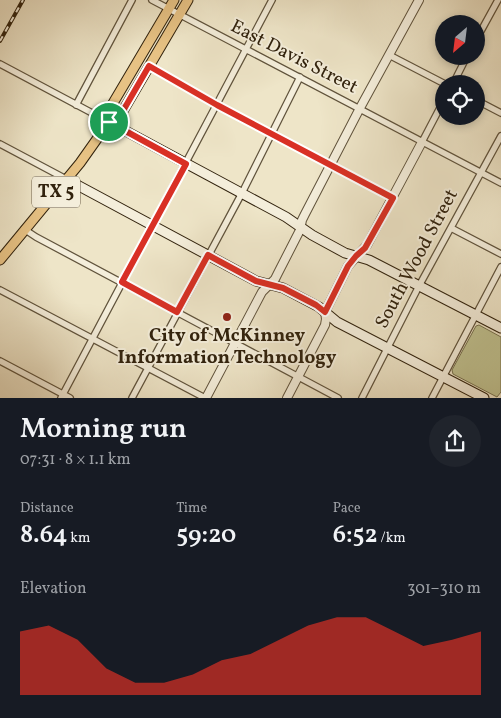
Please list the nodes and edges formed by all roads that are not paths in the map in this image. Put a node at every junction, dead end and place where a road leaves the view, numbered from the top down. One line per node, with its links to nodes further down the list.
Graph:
1 (132, 0): 17 (street)
2 (152, 0): 8 (street, East Davis Street)
3 (174, 0): 8 (main road, TX 5)
4 (188, 0): 9 (main road, TX 5)
5 (272, 0): 11 (street)
6 (498, 0): 10 (street)
7 (418, 1): 12 (street)
8 (169, 9): 9 (street, East Davis Street); 23 (main road, TX 5)
9 (179, 14): 11 (street, East Davis Street); 14 (main road, TX 5)
10 (485, 24)
11 (246, 49): 15 (street, East Davis Street); 18 (street)
12 (389, 55): 16 (street); 20 (street)
13 (0, 64): 17 (street)
14 (149, 66): 18 (street); 23 (main road, TX 5)
15 (300, 77): 20 (street, East Davis Street); 24 (street)
16 (435, 79)
17 (76, 105): 23 (street)
18 (217, 105): 24 (street); 28 (street)
19 (485, 105): 21 (street)
20 (360, 108): 26 (street, East Davis Street); 29 (street)
21 (501, 113)
22 (435, 117): 26 (street)
23 (109, 122): 28 (main road); 31 (main road, TX 5)
24 (271, 134): 29 (street); 33 (street)
25 (501, 136): 30 (street, South Wood Street)
26 (422, 142): 30 (street, East Davis Street); 34 (street)
27 (0, 144): 31 (street)
28 (186, 164): 33 (main road); 35 (street)
29 (331, 165): 34 (street); 36 (street)
30 (480, 172): 32 (street, East Davis Street); 37 (street, South Wood Street)
31 (66, 179): 35 (main road); 38 (main road, TX 5)
32 (501, 183)
33 (242, 193): 36 (main road); 40 (street)
34 (393, 198): 41 (street)
35 (153, 226): 40 (main road); 44 (street)
36 (301, 228): 41 (main road); 45 (street)
37 (451, 228): 39 (street); 46 (street, South Wood Street)
38 (24, 229): 42 (main road, TX 5); 44 (street)
39 (501, 254)
40 (208, 255): 45 (main road); 48 (street)
41 (356, 256): 46 (main road); 49 (street)
42 (0, 260)
43 (501, 267): 50 (street)
44 (122, 282): 48 (street); 52 (street)
45 (270, 284): 49 (main road); 53 (street)
46 (419, 286): 50 (main road); 54 (street, South Wood Street)
47 (0, 290): 52 (street)
48 (177, 312): 53 (street); 56 (street)
49 (325, 312): 54 (main road); 57 (street)
50 (476, 314): 51 (main road); 58 (street)
51 (501, 328)
52 (93, 339): 56 (street); 59 (street)
53 (235, 343): 57 (street); 62 (street)
54 (387, 349): 58 (main road); 65 (street, South Wood Street)
55 (0, 361): 59 (street)
56 (148, 368): 61 (street); 62 (street)
57 (298, 377): 63 (street); 64 (street)
58 (442, 378): 66 (street); 67 (main road)
59 (62, 396): 60 (street)
60 (70, 398)
61 (132, 398)
62 (206, 398)
63 (287, 398)
64 (338, 398)
65 (362, 398)
66 (432, 398)
67 (484, 398)

